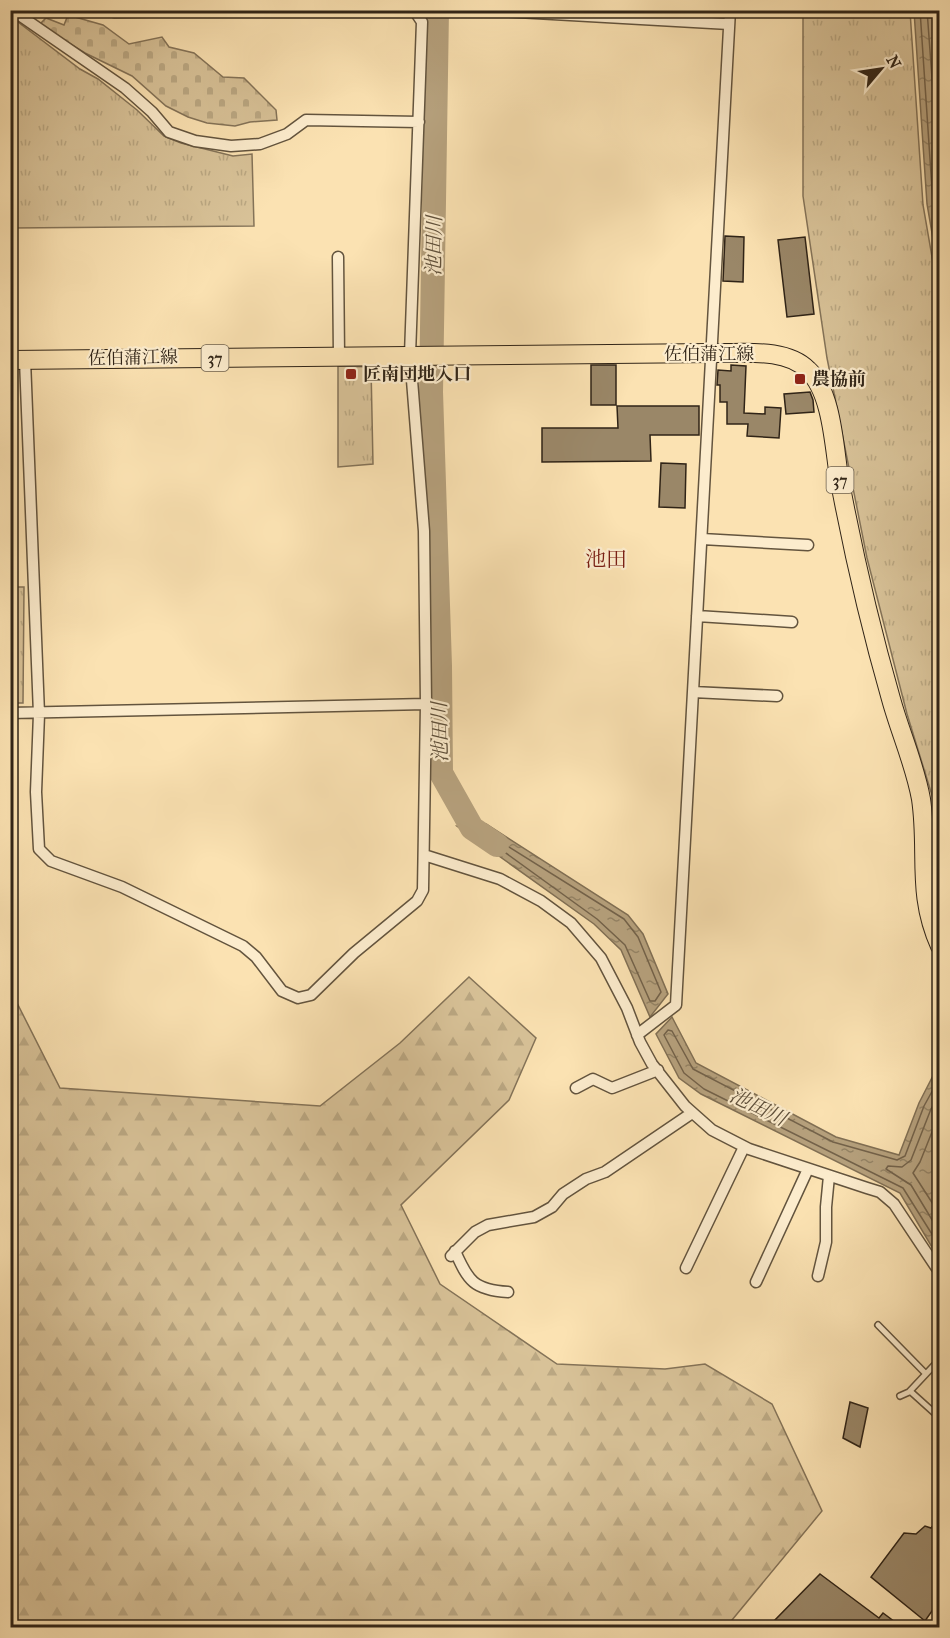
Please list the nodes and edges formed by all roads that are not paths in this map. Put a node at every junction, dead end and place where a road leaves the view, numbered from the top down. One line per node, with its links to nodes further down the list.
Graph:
1 (12, 10): 8 (street)
2 (110, 10): 3 (street)
3 (262, 10)
4 (414, 10): 8 (street)
5 (482, 10): 7 (street)
6 (730, 10): 7 (street)
7 (729, 24): 10 (street)
8 (419, 122): 11 (street)
9 (338, 257): 12 (street)
10 (712, 353): 11 (main road, 佐伯蒲江線 / 37); 14 (street); 24 (main road, 佐伯蒲江線 / 37)
11 (415, 355): 12 (main road, 佐伯蒲江線 / 37); 20 (street)
12 (339, 356): 13 (main road, 佐伯蒲江線 / 37)
13 (18, 360): 22 (street)
14 (702, 538): 15 (street); 16 (street)
15 (808, 545)
16 (698, 616): 17 (street); 18 (street)
17 (792, 622)
18 (693, 692): 19 (street); 25 (street)
19 (777, 696)
20 (426, 704): 22 (street); 23 (street)
21 (10, 713): 22 (street)
22 (39, 714): 23 (street)
23 (424, 855): 25 (street)
24 (939, 946)
25 (637, 1034): 26 (street)
26 (658, 1070): 27 (street); 28 (street)
27 (576, 1088)
28 (692, 1113): 29 (street); 36 (street)
29 (744, 1147): 30 (street); 32 (street)
30 (808, 1169): 31 (street); 35 (street)
31 (829, 1176): 33 (street); 34 (street)
32 (686, 1268)
33 (939, 1273)
34 (818, 1276)
35 (756, 1282)
36 (508, 1292)
37 (878, 1325): 39 (lane)
38 (939, 1359): 39 (lane)
39 (926, 1374): 40 (lane)
40 (910, 1391): 41 (lane); 42 (lane)
41 (900, 1396)
42 (939, 1418)

